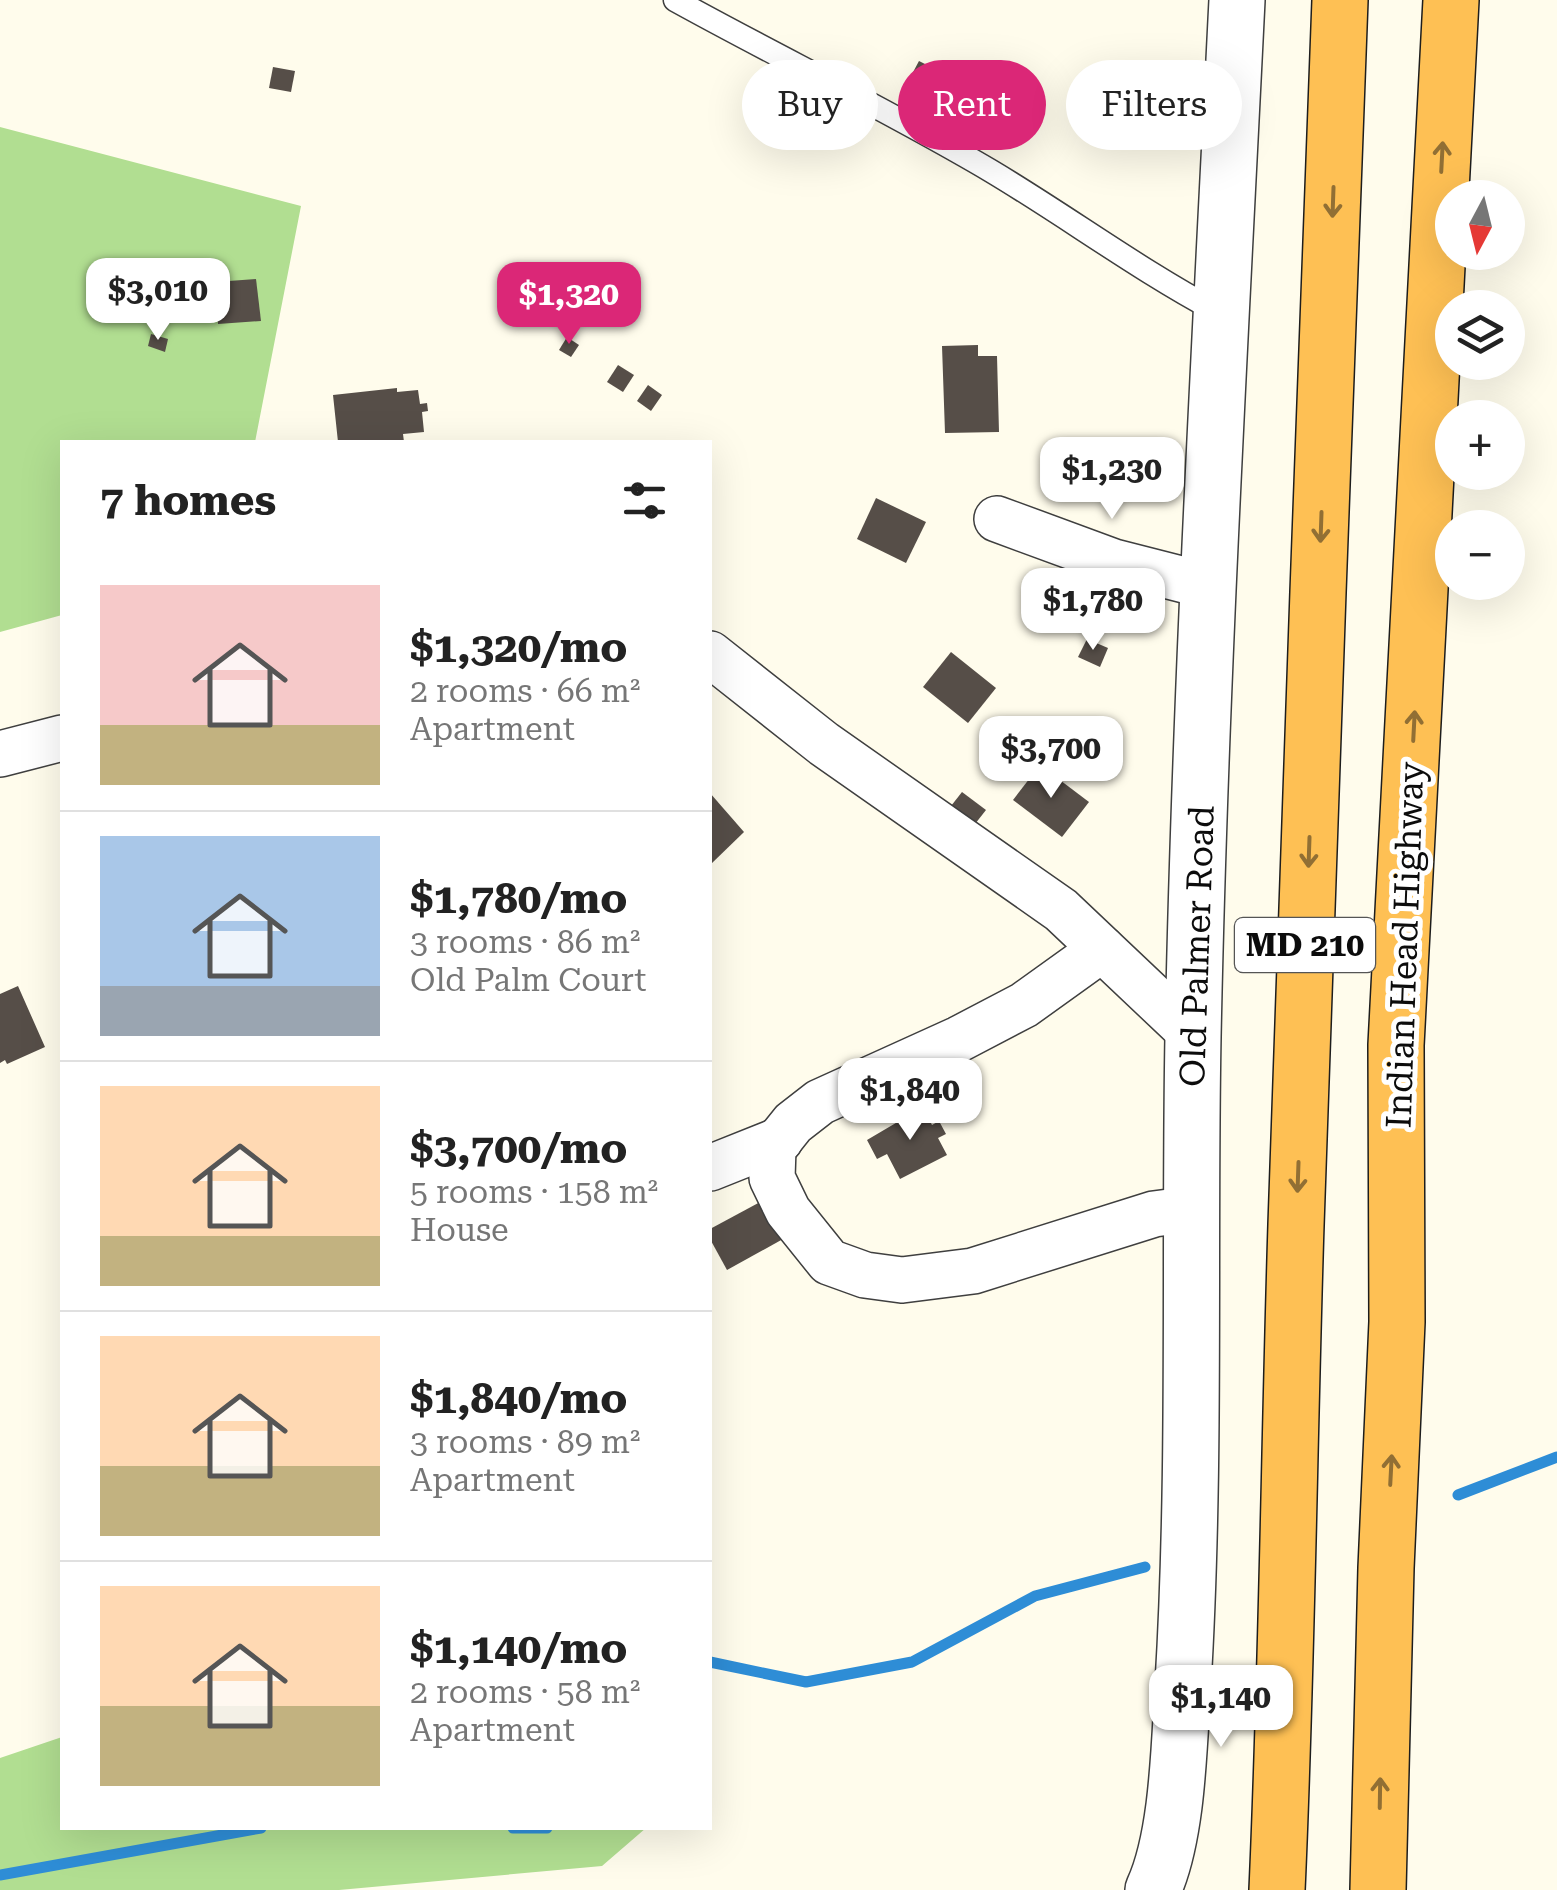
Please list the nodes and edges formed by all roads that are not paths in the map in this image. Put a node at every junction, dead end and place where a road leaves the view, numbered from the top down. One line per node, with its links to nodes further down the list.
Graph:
1 (675, 0): 5 (lane)
2 (1237, 0): 5 (street, Old Palmer Road)
3 (1340, 0): 17 (highway, MD 210, one-way to 17)
4 (1451, 0): 18 (highway, Indian Head Highway / MD 210, one-way to 4)
5 (1221, 314): 7 (street, Old Palmer Road)
6 (997, 519): 7 (street)
7 (1208, 586): 12 (street, Old Palmer Road)
8 (712, 656): 11 (street)
9 (60, 739): 10 (street)
10 (0, 754)
11 (1102, 949): 12 (street); 13 (street)
12 (1193, 1036): 15 (street, Old Palmer Road)
13 (780, 1140): 14 (street); 15 (street)
14 (712, 1167)
15 (1192, 1209): 16 (street, Old Palmer Road)
16 (1153, 1890)
17 (1277, 1890)
18 (1378, 1890)

